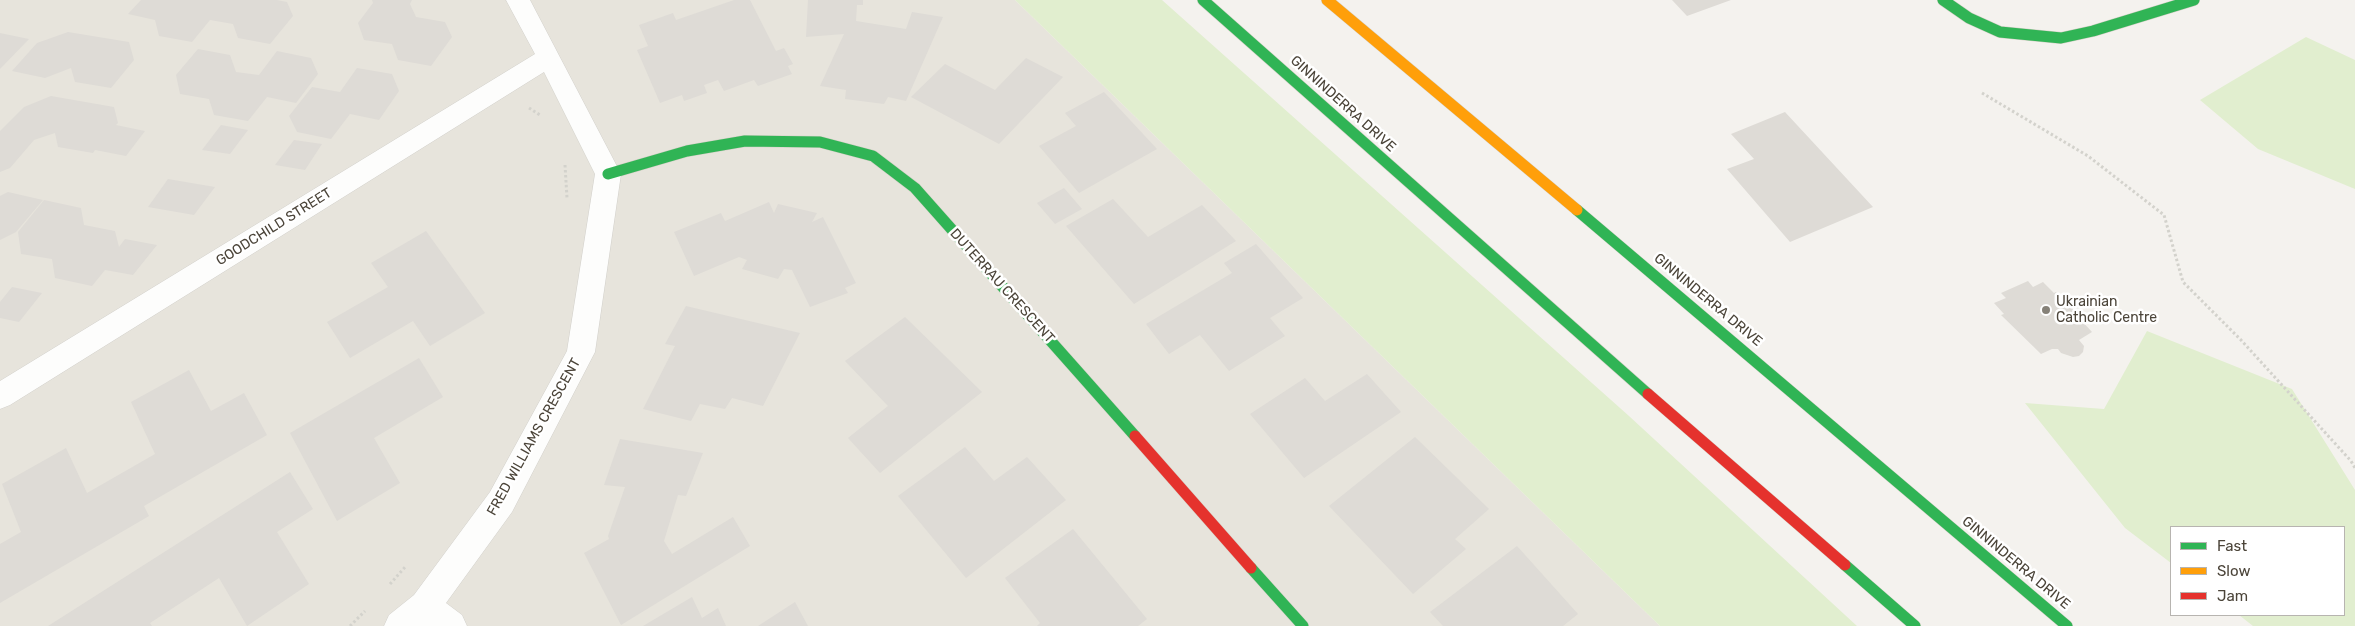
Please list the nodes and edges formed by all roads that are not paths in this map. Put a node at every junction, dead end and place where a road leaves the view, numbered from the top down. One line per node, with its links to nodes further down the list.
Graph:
1 (518, 0): 6 (street)
2 (1203, 0): 13 (main road, GINNINDERRA DRIVE)
3 (1327, 0): 14 (main road, GINNINDERRA DRIVE)
4 (1943, 0): 5 (main road)
5 (2194, 0)
6 (549, 57): 7 (street); 8 (street, GOODCHILD STREET)
7 (608, 174): 9 (street, FRED WILLIAMS CRESCENT); 12 (main road, DUTERRAU CRESCENT)
8 (0, 396)
9 (425, 606): 10 (street, FRED WILLIAMS CRESCENT); 11 (street)
10 (400, 626)
11 (451, 626)
12 (1303, 626)
13 (1915, 626)
14 (2068, 626)

